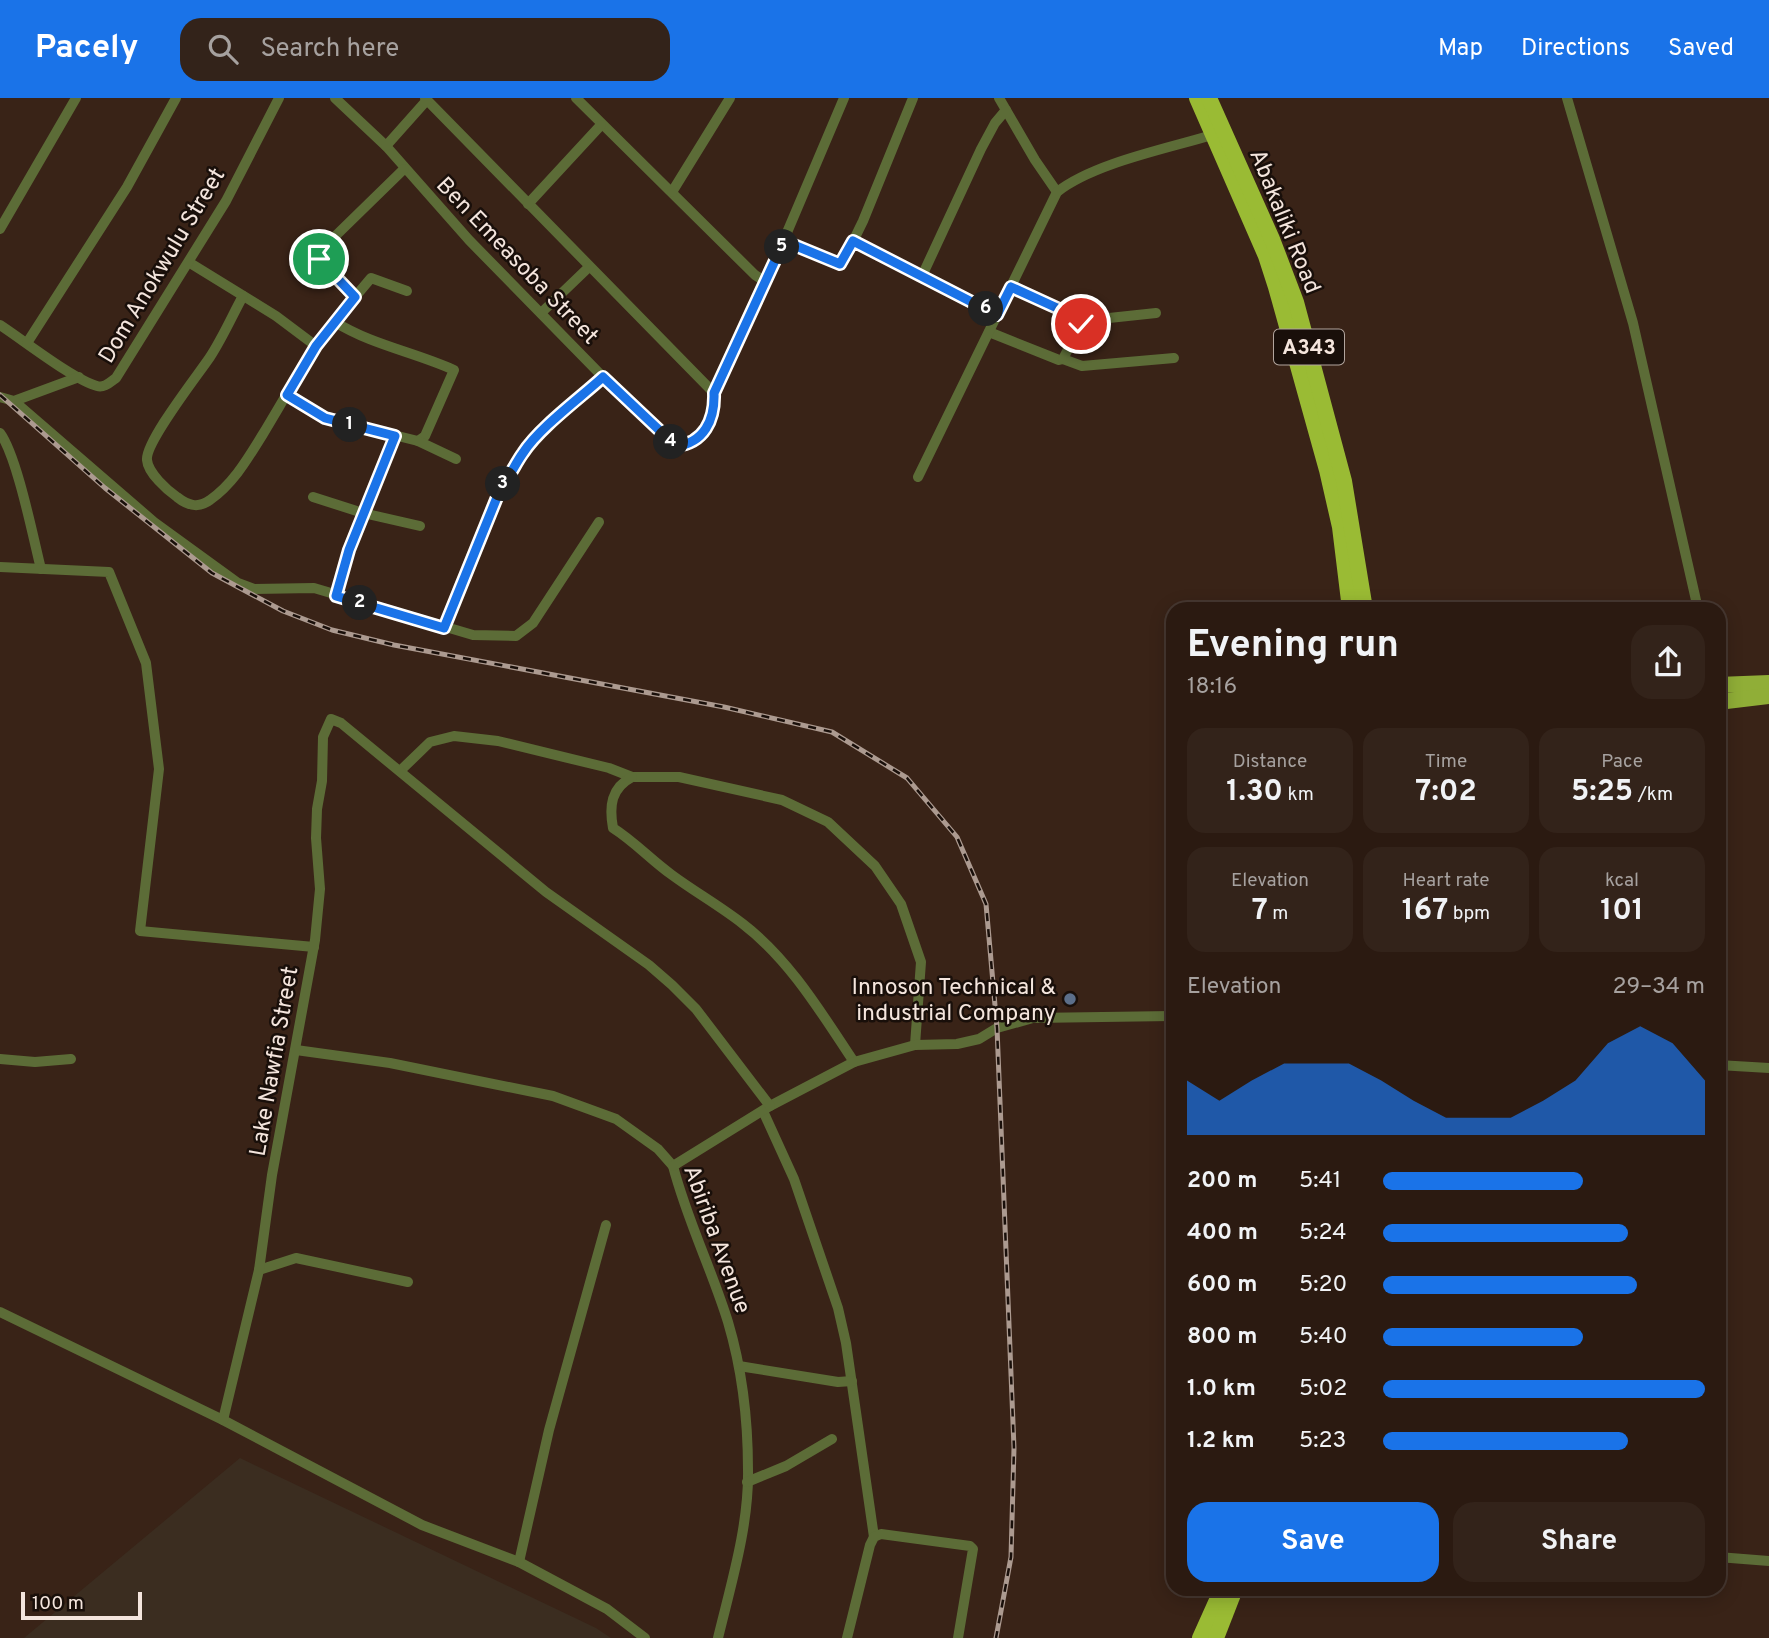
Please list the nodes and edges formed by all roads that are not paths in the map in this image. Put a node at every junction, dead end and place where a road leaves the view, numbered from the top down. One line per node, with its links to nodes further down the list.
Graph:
1 (76, 98): 23 (street)
2 (176, 98): 41 (street)
3 (279, 98): 26 (street, Dom Anokwulu Street)
4 (335, 98): 18 (street, Ben Emeasoba Street)
5 (576, 98): 16 (street)
6 (716, 98): 14 (street)
7 (844, 98): 24 (street)
8 (913, 98): 25 (street)
9 (999, 98): 15 (street)
10 (1197, 98): 17 (highway, Abakaliki Road / A343)
11 (1209, 98): 64 (highway, Abakaliki Road / A343)
12 (1567, 98): 65 (street)
13 (426, 99): 18 (street); 22 (street)
14 (727, 102): 20 (street)
15 (1006, 110): 21 (street); 28 (street)
16 (601, 125): 20 (street); 22 (street)
17 (1212, 135): 21 (street); 63 (highway, Abakaliki Road / A343)
18 (386, 146): 19 (street, Ben Emeasoba Street)
19 (404, 169): 33 (street); 34 (street, Ben Emeasoba Street)
20 (672, 192): 29 (street)
21 (1057, 192): 30 (street)
22 (528, 204): 27 (street)
23 (0, 229)
24 (784, 241): 25 (street); 29 (street)
25 (853, 241): 28 (street)
26 (190, 262): 32 (street); 45 (street, Dom Anokwulu Street)
27 (589, 267): 34 (street); 47 (street)
28 (922, 276): 36 (street)
29 (766, 282): 47 (street)
30 (1011, 287): 36 (street); 37 (street)
31 (407, 291): 33 (street)
32 (243, 296): 42 (street); 48 (street)
33 (355, 297): 38 (street)
34 (541, 313): 46 (street, Ben Emeasoba Street)
35 (1156, 313): 37 (street)
36 (997, 315): 40 (street)
37 (1081, 321): 44 (street)
38 (335, 322): 42 (street); 53 (street)
39 (0, 325): 41 (street)
40 (989, 332): 44 (street); 55 (street)
41 (27, 343): 45 (street)
42 (316, 346): 48 (street)
43 (1174, 358): 44 (street)
44 (1063, 359)
45 (79, 377): 50 (street, Dom Anokwulu Street)
46 (603, 377): 47 (street, Ben Emeasoba Street); 66 (street)
47 (714, 393)
48 (287, 395): 52 (street)
49 (0, 397): 50 (street)
50 (14, 401): 62 (street)
51 (0, 433): 61 (street)
52 (395, 436): 53 (street); 57 (street)
53 (418, 441): 54 (street)
54 (456, 458)
55 (918, 477)
56 (313, 497): 57 (street)
57 (363, 513): 59 (street); 62 (street)
58 (599, 522): 66 (street)
59 (420, 526)
60 (0, 567): 61 (street)
61 (41, 569): 73 (street)
62 (336, 596): 66 (street)
63 (1349, 602)
64 (1364, 602)
65 (1696, 602)
66 (444, 628)
67 (1769, 683): 68 (main road)
68 (1726, 685)
69 (1769, 696): 70 (main road)
70 (1726, 701)
71 (400, 771): 72 (street); 73 (street, Lake Nawfia Street); 82 (street)
72 (632, 777): 75 (street); 79 (street)
73 (314, 947): 76 (street, Lake Nawfia Street)
74 (1166, 1016): 75 (street)
75 (915, 1045): 79 (street)
76 (296, 1050): 83 (street, Abiriba Avenue); 85 (street, Lake Nawfia Street)
77 (0, 1059): 78 (street)
78 (71, 1059)
79 (854, 1062): 82 (street)
80 (1726, 1065): 81 (street)
81 (1769, 1068)
82 (767, 1109): 83 (street); 89 (street)
83 (673, 1166): 88 (street, Abiriba Avenue)
84 (606, 1225): 96 (street)
85 (259, 1270): 86 (street); 90 (street, Lake Nawfia Street)
86 (408, 1282)
87 (0, 1312): 90 (street)
88 (739, 1366): 89 (street); 92 (street, Abiriba Avenue)
89 (852, 1381): 93 (street)
90 (223, 1420): 96 (street)
91 (832, 1439): 92 (street)
92 (747, 1482): 100 (street, Abiriba Avenue)
93 (874, 1537): 101 (street); 102 (street)
94 (1726, 1558): 95 (street)
95 (1769, 1561)
96 (519, 1562): 99 (street)
97 (1219, 1596): 103 (highway)
98 (1232, 1596): 104 (highway)
99 (645, 1638)
100 (718, 1638)
101 (847, 1638)
102 (958, 1638)
103 (1200, 1638)
104 (1216, 1638)

